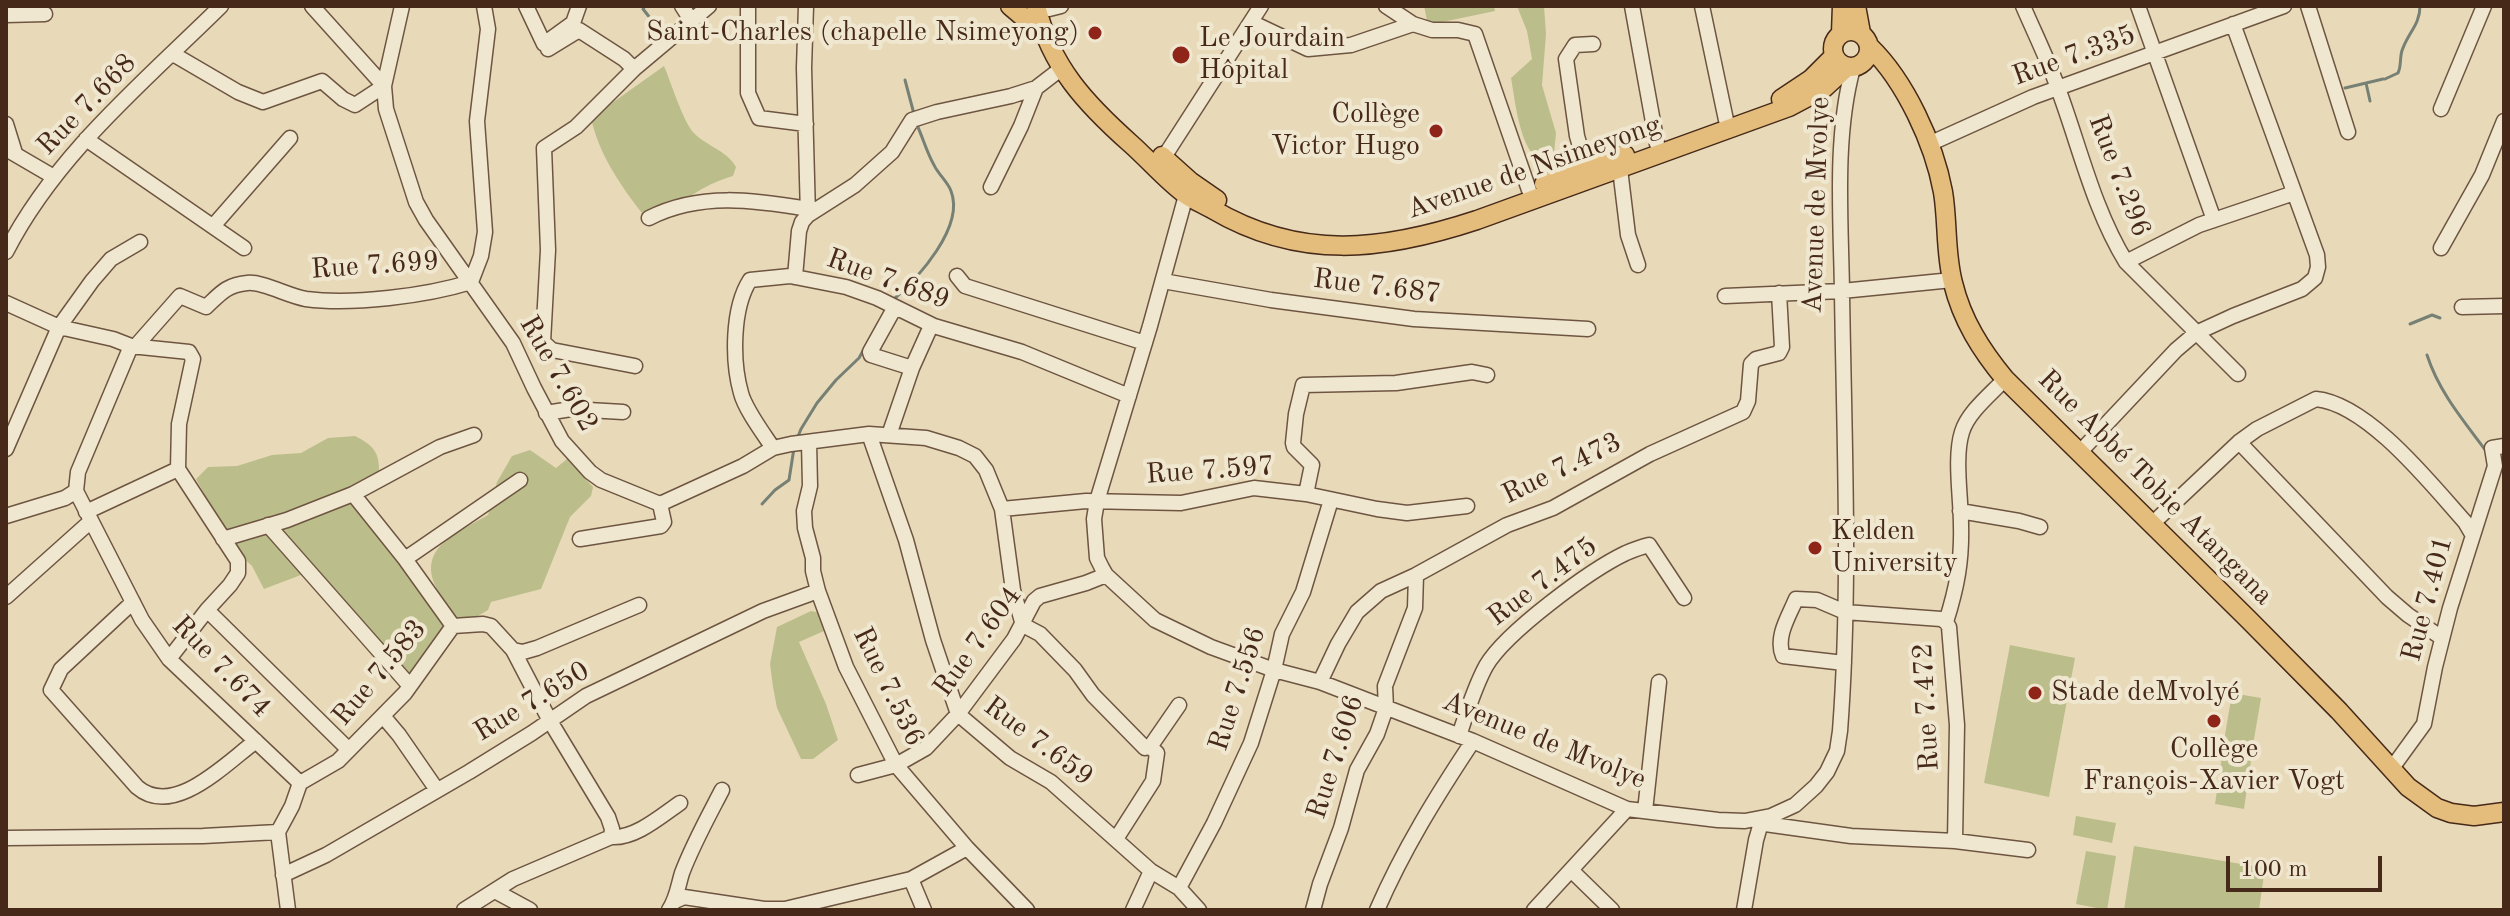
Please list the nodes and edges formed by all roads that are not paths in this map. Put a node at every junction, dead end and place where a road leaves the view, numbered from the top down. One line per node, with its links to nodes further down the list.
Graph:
1 (221, 6): 34 (street, Rue 7.668)
2 (312, 6): 39 (street)
3 (402, 6): 39 (street)
4 (484, 6): 77 (street, Rue 7.699)
5 (526, 6): 6 (street)
6 (579, 6)
7 (682, 6): 27 (street)
8 (709, 6): 27 (street)
9 (748, 6): 46 (street)
10 (806, 6): 46 (street)
11 (1010, 6): 31 (main road)
12 (1261, 6): 28 (street)
13 (1386, 6): 29 (street)
14 (1632, 6): 50 (street)
15 (1702, 6): 43 (street)
16 (1842, 6): 36 (main road)
17 (1856, 6): 36 (main road, Avenue de Mvolye)
18 (2023, 6): 41 (street, Rue 7.296)
19 (2138, 6): 35 (street)
20 (2284, 6): 24 (street, Rue 7.335)
21 (2308, 6): 47 (street)
22 (2484, 6): 42 (street)
23 (1049, 7): 31 (main road, Avenue de Nsimeyong); 53 (main road, Avenue de Nsimeyong)
24 (2251, 12): 30 (street, Rue 7.335)
25 (45, 14): 26 (street)
26 (6, 15)
27 (691, 20): 38 (street)
28 (1251, 22): 29 (street); 53 (street)
29 (1413, 24): 59 (street)
30 (2233, 24): 35 (street, Rue 7.335); 60 (street)
31 (1045, 36): 37 (main road, Avenue de Nsimeyong)
32 (1593, 44): 54 (street)
33 (548, 49): 38 (street)
34 (173, 54): 39 (street); 49 (street, Rue 7.668)
35 (2154, 54): 41 (street, Rue 7.335); 63 (street)
36 (1855, 56): 43 (main road, Avenue de Nsimeyong); 51 (main road, Rue Abbé Tobie Atangana); 55 (main road, Avenue de Nsimeyong); 78 (street, Avenue de Mvolye)
37 (1062, 68): 40 (street); 58 (main road, Avenue de Nsimeyong)
38 (634, 69): 89 (street)
39 (384, 86): 77 (street, Rue 7.602)
40 (1036, 88): 57 (street); 61 (street)
41 (2058, 88): 51 (street, Rue 7.335); 71 (street, Rue 7.296)
42 (2441, 109)
43 (1726, 120): 50 (main road, Avenue de Nsimeyong)
44 (2504, 121): 69 (street)
45 (6, 124): 52 (street)
46 (806, 124): 61 (street)
47 (2348, 132)
48 (290, 138): 65 (street)
49 (86, 139): 56 (street, Rue 7.668); 65 (street)
50 (1657, 144): 54 (main road, Avenue de Nsimeyong)
51 (1929, 144): 75 (main road, Rue Abbé Tobie Atangana)
52 (10, 151): 56 (street)
53 (1164, 157): 58 (main road, Avenue de Nsimeyong)
54 (1586, 167): 59 (main road, Avenue de Nsimeyong)
55 (1620, 169): 58 (main road, Avenue de Nsimeyong); 72 (street)
56 (54, 177): 64 (street, Rue 7.668)
57 (991, 187)
58 (1188, 188): 59 (main road, Avenue de Nsimeyong); 76 (street)
59 (1529, 190)
60 (2294, 193): 63 (street); 88 (street)
61 (808, 212): 62 (street); 74 (street)
62 (649, 218)
63 (2214, 220): 71 (street)
64 (20, 225): 66 (street); 70 (street, Rue 7.668)
65 (214, 225): 68 (street)
66 (6, 238)
67 (140, 242): 86 (street)
68 (244, 248)
69 (2441, 248)
70 (6, 252)
71 (2126, 262): 88 (street, Rue 7.296)
72 (1638, 265)
73 (957, 276): 90 (street)
74 (795, 277): 83 (street, Rue 7.689); 107 (street, Rue 7.689)
75 (1952, 280): 78 (street); 97 (main road, Rue Abbé Tobie Atangana)
76 (1163, 281): 87 (street, Rue 7.687); 90 (street)
77 (471, 282): 91 (street, Rue 7.699); 92 (street, Rue 7.602)
78 (1842, 291): 79 (street); 138 (street, Avenue de Mvolye)
79 (1779, 293): 80 (street); 131 (street, Rue 7.473)
80 (1725, 296)
81 (6, 303): 86 (street)
82 (2504, 306): 84 (street)
83 (895, 307): 85 (street, Rue 7.689); 94 (street)
84 (2462, 307)
85 (934, 326): 94 (street); 98 (street, Rue 7.689)
86 (59, 327): 91 (street); 108 (street)
87 (1588, 329)
88 (2196, 333): 95 (street, Rue 7.296); 109 (street)
89 (543, 342): 92 (street); 93 (street)
90 (1145, 343): 98 (street)
91 (133, 347): 110 (street); 112 (street)
92 (522, 359): 100 (street, Rue 7.602)
93 (635, 366)
94 (912, 368): 103 (street)
95 (2238, 374)
96 (1487, 375): 114 (street)
97 (2005, 379): 109 (main road, Rue Abbé Tobie Atangana); 120 (street, Rue 7.472)
98 (1129, 396): 116 (street)
99 (623, 412): 100 (street)
100 (546, 413): 117 (street, Rue 7.602)
101 (869, 434): 103 (street); 104 (street); 152 (street, Rue 7.659)
102 (474, 435): 113 (street)
103 (889, 435): 119 (street)
104 (809, 442): 107 (street); 132 (street, Rue 7.536)
105 (2239, 442): 123 (street); 126 (street); 142 (street)
106 (2504, 446): 126 (street, Rue 7.401)
107 (773, 448): 117 (street)
108 (6, 449)
109 (2080, 452): 123 (main road, Rue Abbé Tobie Atangana)
110 (178, 469): 122 (street); 127 (street)
111 (520, 480): 129 (street)
112 (76, 491): 121 (street); 122 (street, Rue 7.674)
113 (353, 494): 124 (street); 129 (street)
114 (1306, 494): 115 (street, Rue 7.597); 116 (street, Rue 7.597)
115 (1331, 500): 118 (street, Rue 7.597); 146 (street, Rue 7.556)
116 (1097, 501): 119 (street, Rue 7.597); 130 (street)
117 (660, 504): 128 (street)
118 (1467, 506)
119 (1002, 509): 140 (street)
120 (1960, 511): 125 (street); 139 (street, Rue 7.472)
121 (6, 516)
122 (88, 517): 133 (street); 135 (street, Rue 7.674)
123 (2153, 523): 160 (main road, Rue Abbé Tobie Atangana)
124 (268, 525): 127 (street); 149 (street)
125 (2040, 527)
126 (2472, 534): 142 (street, Rue 7.401)
127 (223, 539): 137 (street)
128 (580, 539)
129 (405, 559): 141 (street)
130 (1106, 575): 140 (street, Rue 7.604); 146 (street, Avenue de Mvolye)
131 (1416, 575): 147 (street, Rue 7.473); 151 (street, Rue 7.606)
132 (818, 591): 154 (street, Rue 7.650); 159 (street, Rue 7.536)
133 (6, 597)
134 (1684, 598): 155 (street, Rue 7.475)
135 (133, 602): 144 (street, Rue 7.674); 156 (street)
136 (639, 605): 143 (street)
137 (207, 610): 144 (street); 158 (street)
138 (1845, 612): 139 (street); 145 (street, Avenue de Mvolye); 145 (street)
139 (1946, 622): 175 (street, Rue 7.472)
140 (1023, 625): 152 (street, Rue 7.604); 157 (street)
141 (453, 626): 143 (street, Rue 7.583); 149 (street, Rue 7.583)
142 (2442, 638): 160 (street, Rue 7.401)
143 (513, 650): 154 (street, Rue 7.583)
144 (169, 659): 156 (street, Rue 7.674)
145 (1844, 663): 169 (street, Avenue de Mvolye)
146 (1274, 670): 147 (street, Avenue de Mvolye); 182 (street, Rue 7.556)
147 (1320, 682): 151 (street, Avenue de Mvolye)
148 (1659, 682): 167 (street)
149 (410, 686): 153 (street, Rue 7.583)
150 (1179, 705): 157 (street)
151 (1386, 708): 155 (street, Avenue de Mvolye); 193 (street, Rue 7.606)
152 (958, 714): 159 (street, Rue 7.604); 174 (street, Rue 7.659)
153 (383, 716): 158 (street, Rue 7.583); 163 (street)
154 (550, 721): 163 (street, Rue 7.650); 172 (street, Rue 7.583)
155 (1466, 738): 166 (street, Avenue de Mvolye); 194 (street)
156 (256, 741): 162 (street, Rue 7.674)
157 (1150, 747): 174 (street)
158 (349, 750): 162 (street, Rue 7.583)
159 (896, 765): 161 (street, Rue 7.604); 176 (street, Rue 7.536)
160 (2392, 768): 168 (main road, Rue Abbé Tobie Atangana)
161 (858, 775)
162 (300, 783): 171 (street)
163 (437, 790): 180 (street, Rue 7.650)
164 (722, 790): 184 (street)
165 (680, 803): 172 (street)
166 (1627, 809): 167 (street, Avenue de Mvolye); 178 (street)
167 (1645, 811): 169 (street, Avenue de Mvolye)
168 (2504, 812)
169 (1745, 821): 170 (street)
170 (1761, 823): 175 (street); 197 (street)
171 (278, 832): 173 (street); 180 (street)
172 (611, 837): 183 (street)
173 (6, 838)
174 (1116, 839): 179 (street, Rue 7.659)
175 (1955, 841): 177 (street)
176 (967, 848): 181 (street); 190 (street, Rue 7.536)
177 (2028, 850)
178 (1571, 870): 195 (street); 196 (street)
179 (1151, 871): 182 (street, Rue 7.659); 191 (street)
180 (283, 875): 186 (street)
181 (911, 879): 185 (street); 189 (street)
182 (1179, 888): 192 (street, Rue 7.659)
183 (495, 891): 187 (street); 188 (street)
184 (672, 905): 185 (street)
185 (808, 907)
186 (288, 910)
187 (464, 910)
188 (530, 910)
189 (924, 910)
190 (1027, 910)
191 (1133, 910)
192 (1199, 910)
193 (1313, 910)
194 (1377, 910)
195 (1534, 910)
196 (1612, 910)
197 (1744, 910)

